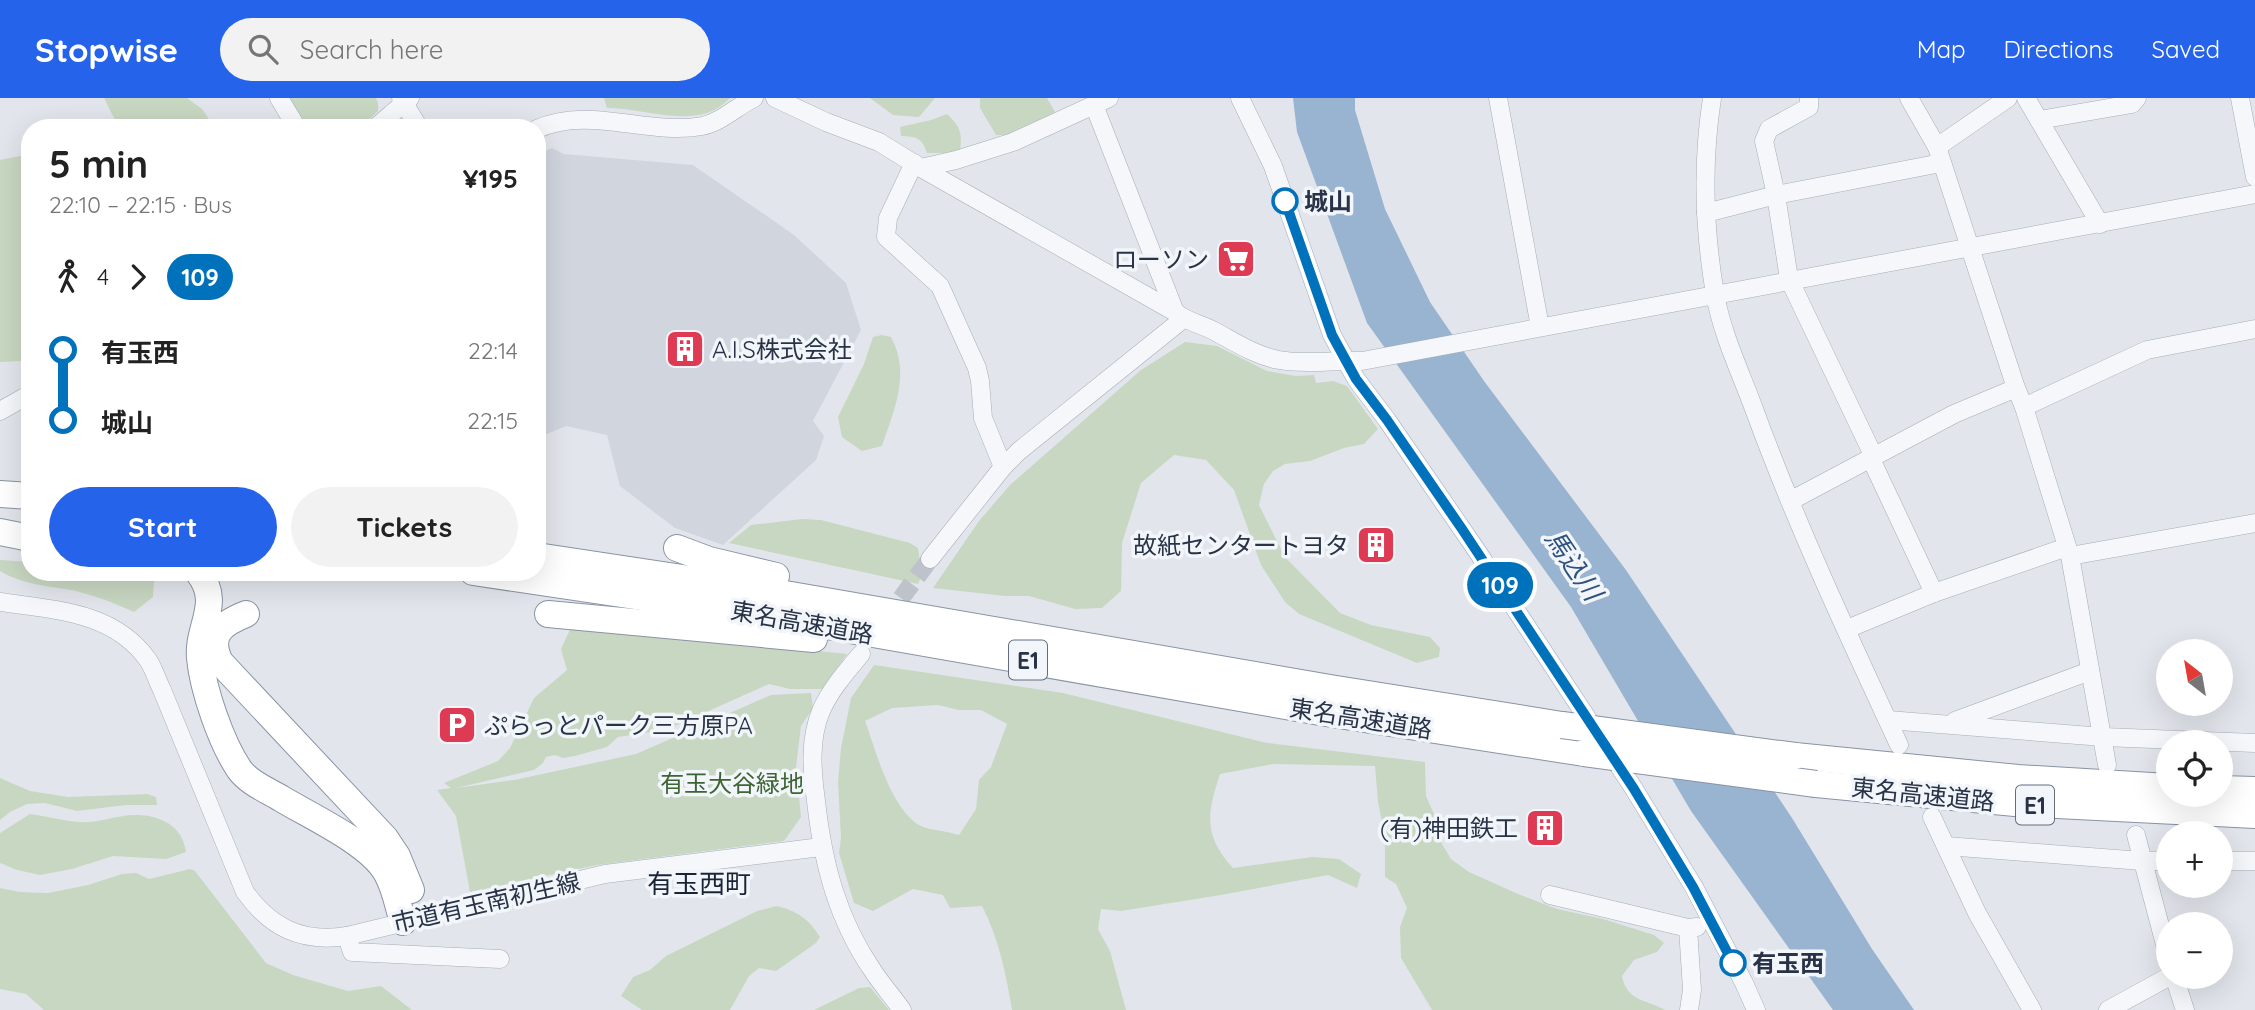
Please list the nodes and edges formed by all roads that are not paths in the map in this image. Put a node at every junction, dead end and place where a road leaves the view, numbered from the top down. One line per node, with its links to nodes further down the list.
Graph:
1 (279, 98): 15 (street)
2 (754, 98): 19 (street)
3 (775, 98): 21 (street)
4 (1240, 98): 33 (street)
5 (1498, 98): 31 (street)
6 (1712, 98): 25 (street)
7 (1810, 98): 24 (street)
8 (1909, 98): 20 (street)
9 (2008, 98): 20 (street)
10 (2026, 98): 18 (street)
11 (2137, 98): 18 (street)
12 (2240, 98): 22 (street)
13 (405, 100): 16 (street); 17 (street)
14 (1102, 102): 21 (street); 30 (street)
15 (292, 119)
16 (384, 119)
17 (414, 119)
18 (2039, 120): 26 (street)
19 (546, 126)
20 (1939, 155): 24 (street); 27 (street)
21 (917, 165): 30 (street); 39 (street)
22 (2255, 177)
23 (2255, 194): 26 (street)
24 (1776, 195): 25 (street); 28 (street)
25 (1706, 213): 29 (street)
26 (2100, 224): 27 (street)
27 (1971, 247): 28 (street); 34 (street)
28 (1789, 279): 29 (street); 38 (street)
29 (1715, 293): 31 (street); 44 (street)
30 (1179, 315): 33 (street); 39 (street)
31 (1540, 327): 33 (street)
32 (2255, 329): 36 (street)
33 (1353, 360): 86 (street)
34 (2016, 388): 36 (street); 38 (street)
35 (21, 399): 37 (street)
36 (2024, 407): 51 (street)
37 (0, 411)
38 (1872, 458): 44 (street); 56 (street)
39 (1003, 467): 53 (street)
40 (0, 486): 41 (highway)
41 (21, 487)
42 (0, 494): 43 (highway)
43 (21, 495)
44 (1790, 501): 61 (street)
45 (0, 519): 46 (highway)
46 (21, 520)
47 (2255, 523): 51 (street)
48 (0, 532): 49 (highway)
49 (21, 536)
50 (677, 548): 60 (highway)
51 (2069, 552): 56 (street); 64 (street)
52 (546, 557): 60 (highway, 東名高速道路 / E1)
53 (930, 559)
54 (205, 581): 85 (highway)
55 (533, 581): 63 (highway, 東名高速道路 / E1)
56 (1934, 593): 61 (street)
57 (0, 602): 88 (street, 市道有玉南初生線)
58 (246, 614): 85 (highway)
59 (548, 614): 63 (highway)
60 (981, 626): 71 (highway, 東名高速道路 / E1, bridge)
61 (1847, 629): 65 (street)
62 (861, 654): 78 (street)
63 (1018, 659): 74 (highway, 東名高速道路 / E1, bridge)
64 (2090, 671): 66 (street); 67 (street)
65 (1888, 720): 66 (street); 69 (street)
66 (1949, 724): 67 (street)
67 (2103, 737): 68 (street); 70 (street)
68 (2255, 743)
69 (1899, 746)
70 (2107, 765)
71 (2156, 786)
72 (2233, 789): 73 (highway)
73 (2255, 790)
74 (2255, 815)
75 (1933, 817): 77 (street)
76 (2136, 835): 79 (street)
77 (1946, 846): 79 (street); 95 (street)
78 (821, 847): 85 (street, 市道有玉南初生線); 92 (street)
79 (2142, 861): 80 (street); 84 (street)
80 (2156, 861)
81 (2233, 861): 82 (street)
82 (2255, 861)
83 (1550, 895): 87 (street)
84 (2156, 912)
85 (411, 920): 88 (street, 市道有玉南初生線)
86 (1713, 924): 87 (street); 94 (street)
87 (1688, 928): 93 (street)
88 (347, 936): 89 (street)
89 (500, 959)
90 (2156, 984): 96 (street)
91 (2177, 989): 97 (street)
92 (902, 1010)
93 (1689, 1010)
94 (1756, 1010)
95 (2032, 1010)
96 (2108, 1010)
97 (2185, 1010)

